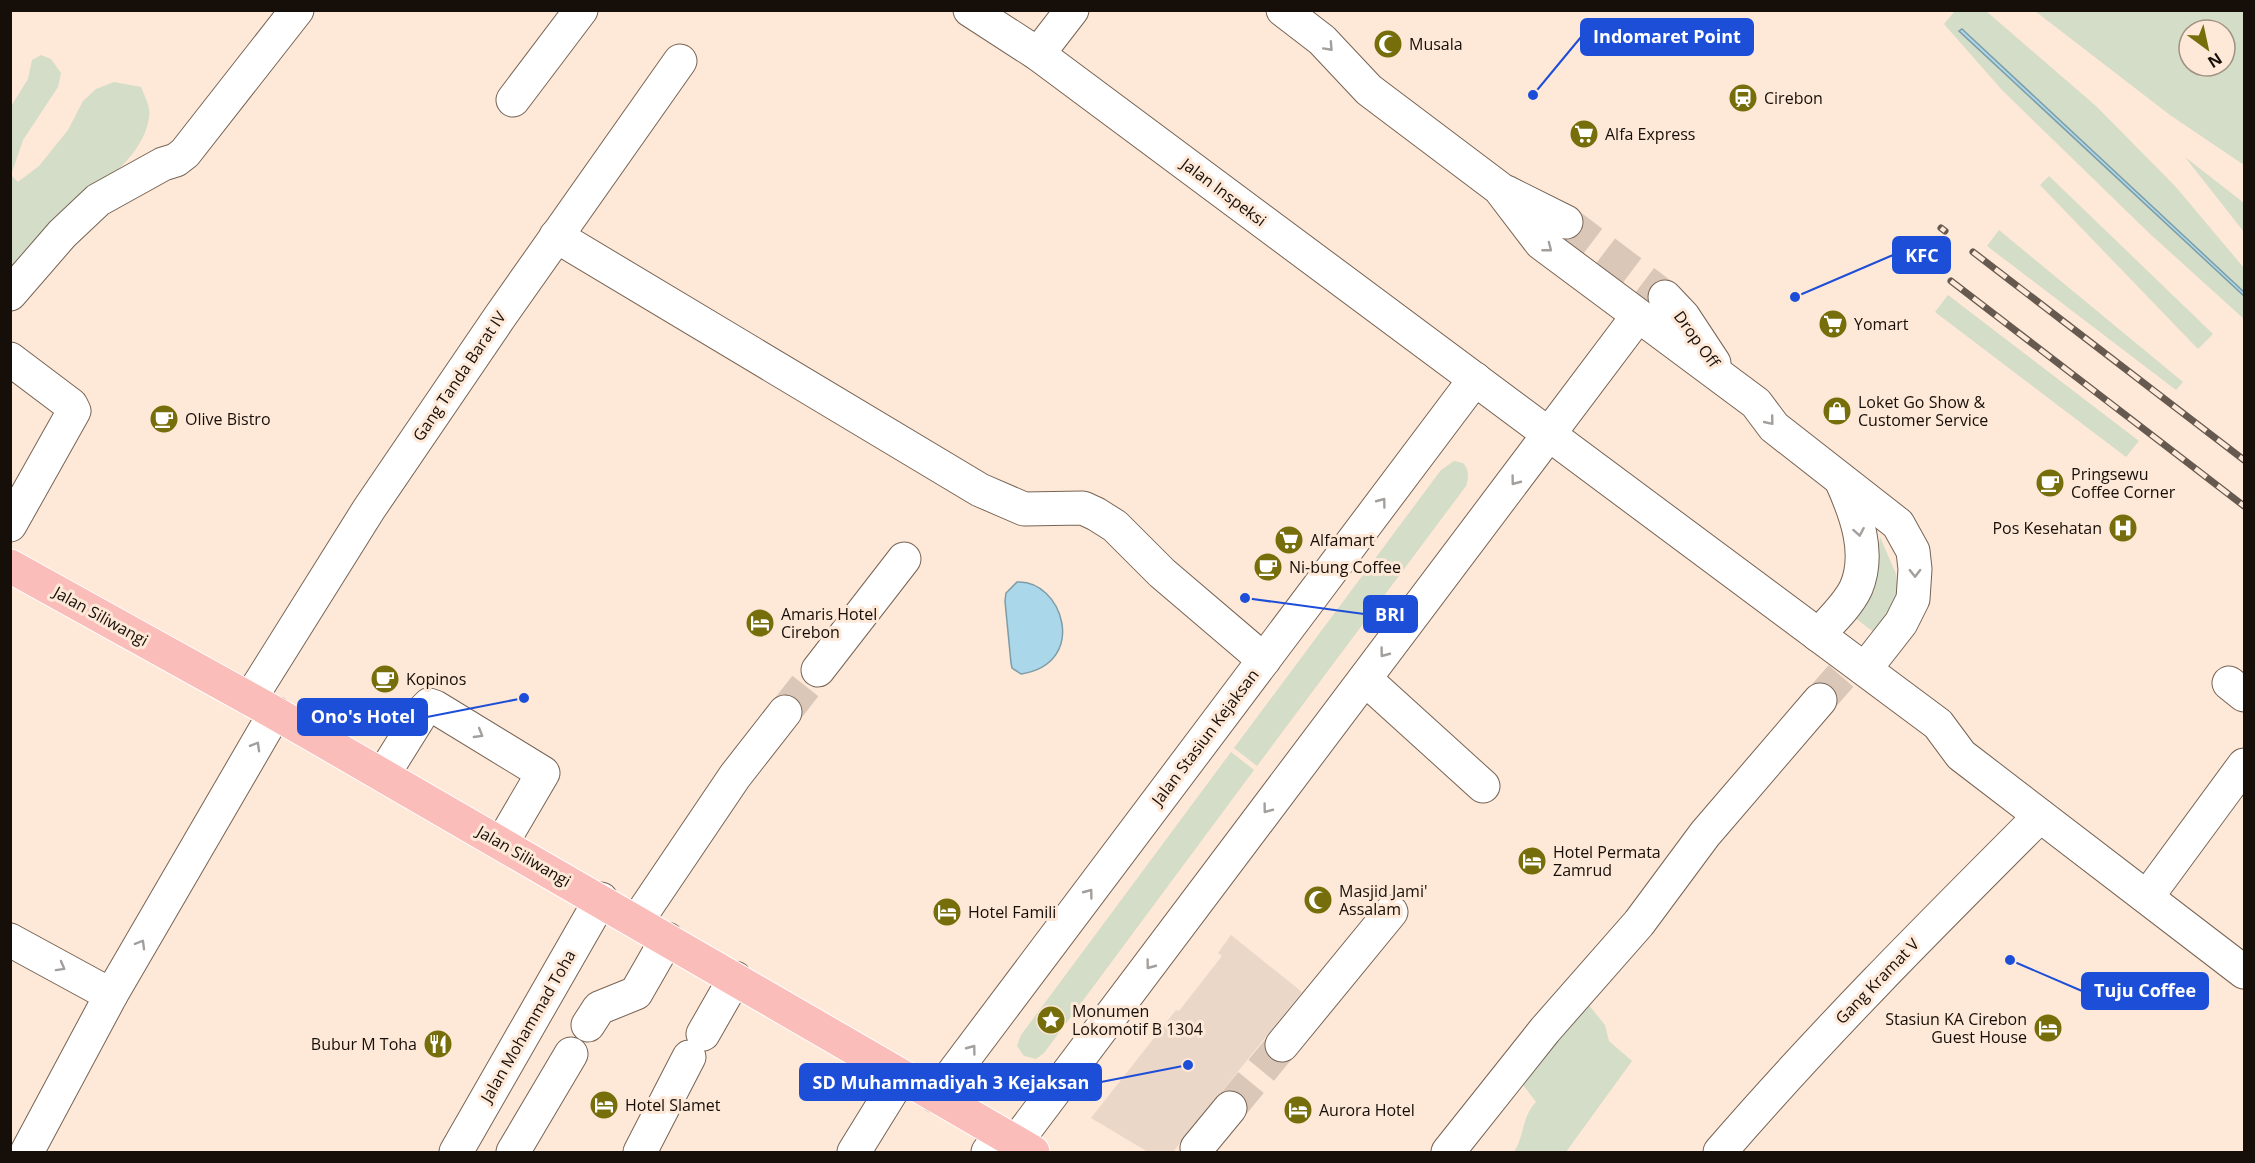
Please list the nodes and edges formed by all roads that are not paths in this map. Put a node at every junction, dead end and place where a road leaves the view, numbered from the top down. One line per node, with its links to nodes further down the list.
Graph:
1 (297, 10): 12 (street)
2 (581, 10): 8 (street)
3 (970, 10): 6 (street, Jalan Inspeksi)
4 (1283, 10): 9 (street, one-way to 9)
5 (1065, 15): 6 (street)
6 (1038, 54): 16 (street, Jalan Inspeksi)
7 (680, 62): 11 (street, Gang Tanda Barat IV)
8 (513, 100)
9 (1500, 188): 10 (street); 14 (street, one-way to 14)
10 (1566, 222)
11 (556, 236): 24 (street); 28 (street, Gang Tanda Barat IV)
12 (10, 294)
13 (1665, 297): 17 (street, Drop Off)
14 (1637, 317): 17 (street); 18 (street)
15 (10, 359): 20 (street)
16 (1475, 379): 18 (street, Jalan Inspeksi); 24 (street, Jalan Stasiun Kejaksan, one-way to 16)
17 (1727, 382): 19 (street, one-way to 19)
18 (1550, 435): 23 (street, Jalan Inspeksi); 27 (street, one-way to 27)
19 (1841, 480): 23 (street, one-way to 23); 26 (street, one-way to 26)
20 (10, 525)
21 (904, 559): 25 (street)
22 (10, 566): 28 (main road, Jalan Siliwangi)
23 (1818, 635): 26 (street, Jalan Inspeksi)
24 (1264, 660): 48 (street, Jalan Stasiun Kejaksan, one-way to 24)
25 (818, 670)
26 (1845, 676): 33 (street, Jalan Inspeksi); 57 (street)
27 (1365, 679): 32 (street); 50 (street, one-way to 50)
28 (263, 706): 31 (main road, Jalan Siliwangi); 43 (street, Gang Tanda Barat IV, one-way to 28)
29 (785, 712): 38 (street)
30 (2244, 765): 35 (street)
31 (383, 775): 34 (main road, Jalan Siliwangi); 34 (street, one-way to 34)
32 (1483, 786)
33 (2040, 816): 35 (street, Jalan Inspeksi); 58 (street, Gang Kramat V)
34 (502, 843): 36 (main road, Jalan Siliwangi)
35 (2147, 897): 41 (street, Jalan Inspeksi)
36 (601, 899): 38 (main road, Jalan Siliwangi); 53 (street, Jalan Mohammad Toha)
37 (1391, 912): 45 (street)
38 (637, 921): 39 (main road, Jalan Siliwangi)
39 (667, 939): 42 (main road, Jalan Siliwangi); 44 (street)
40 (10, 940): 43 (street, one-way to 43)
41 (2244, 972)
42 (735, 978): 47 (main road, Jalan Siliwangi); 55 (street)
43 (111, 995): 52 (street, Gang Tanda Barat IV)
44 (588, 1025)
45 (1282, 1045)
46 (571, 1054): 54 (street)
47 (902, 1076): 48 (main road, Jalan Siliwangi); 56 (street)
48 (936, 1096): 50 (main road, Jalan Siliwangi)
49 (1230, 1108): 51 (street)
50 (1010, 1145)
51 (1198, 1151)
52 (27, 1152)
53 (456, 1152)
54 (513, 1152)
55 (640, 1152)
56 (854, 1152)
57 (1448, 1152)
58 (1720, 1152)

